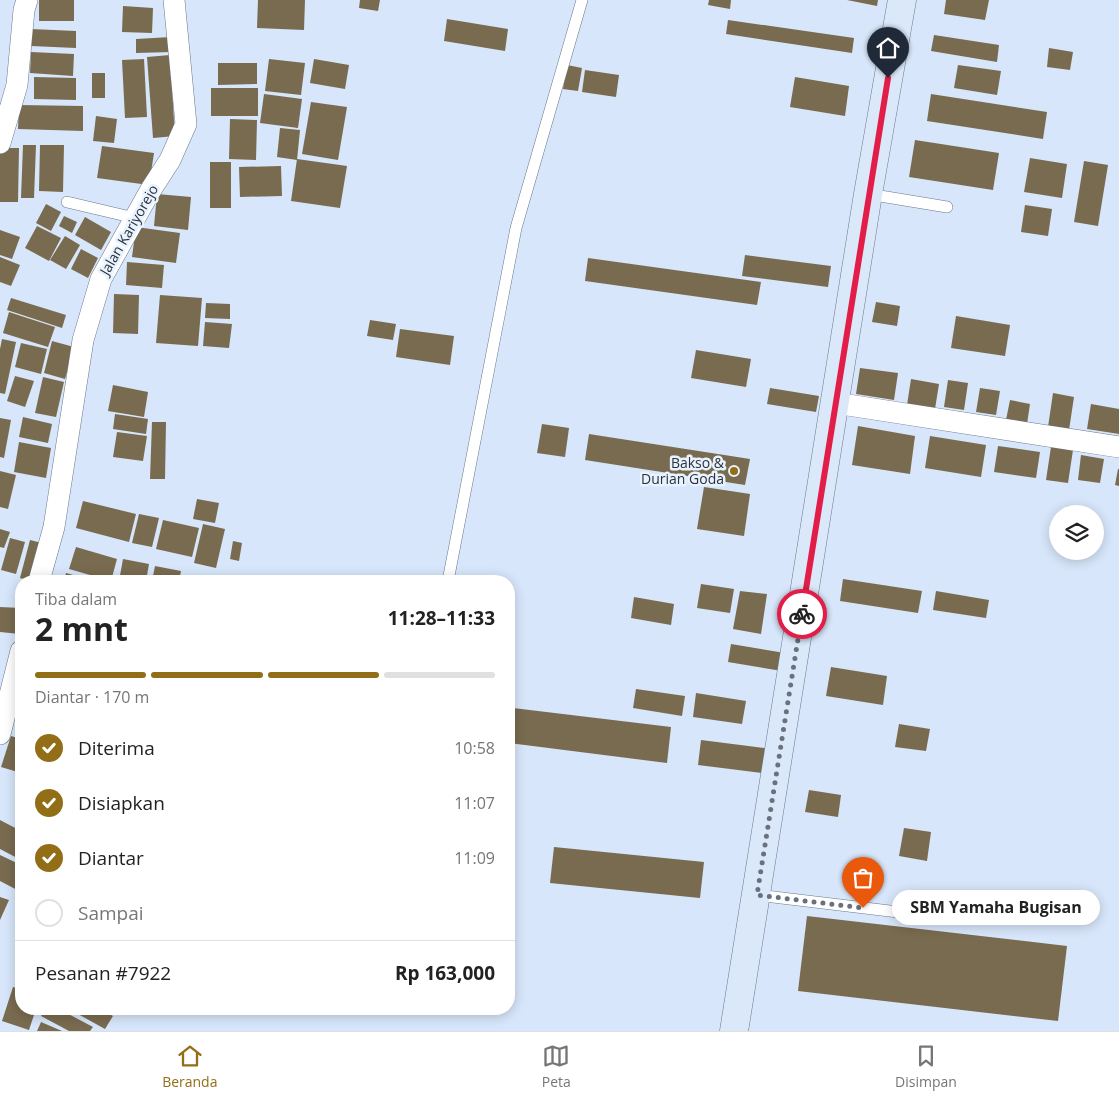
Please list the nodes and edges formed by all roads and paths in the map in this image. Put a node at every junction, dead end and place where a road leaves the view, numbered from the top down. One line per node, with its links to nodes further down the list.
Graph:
1 (27, 0): 5 (street)
2 (174, 0): 9 (street, Jalan Kariyorejo)
3 (582, 0): 13 (lane)
4 (902, 0): 6 (street)
5 (0, 144)
6 (868, 194): 8 (lane); 10 (street)
7 (67, 202): 9 (lane)
8 (947, 207)
9 (135, 218): 12 (street, Jalan Kariyorejo)
10 (835, 403): 11 (street); 16 (street)
11 (1119, 447)
12 (42, 575)
13 (449, 575)
14 (15, 674): 15 (street)
15 (1, 728)
16 (757, 895): 17 (lane); 18 (street)
17 (898, 912)
18 (734, 1031)

